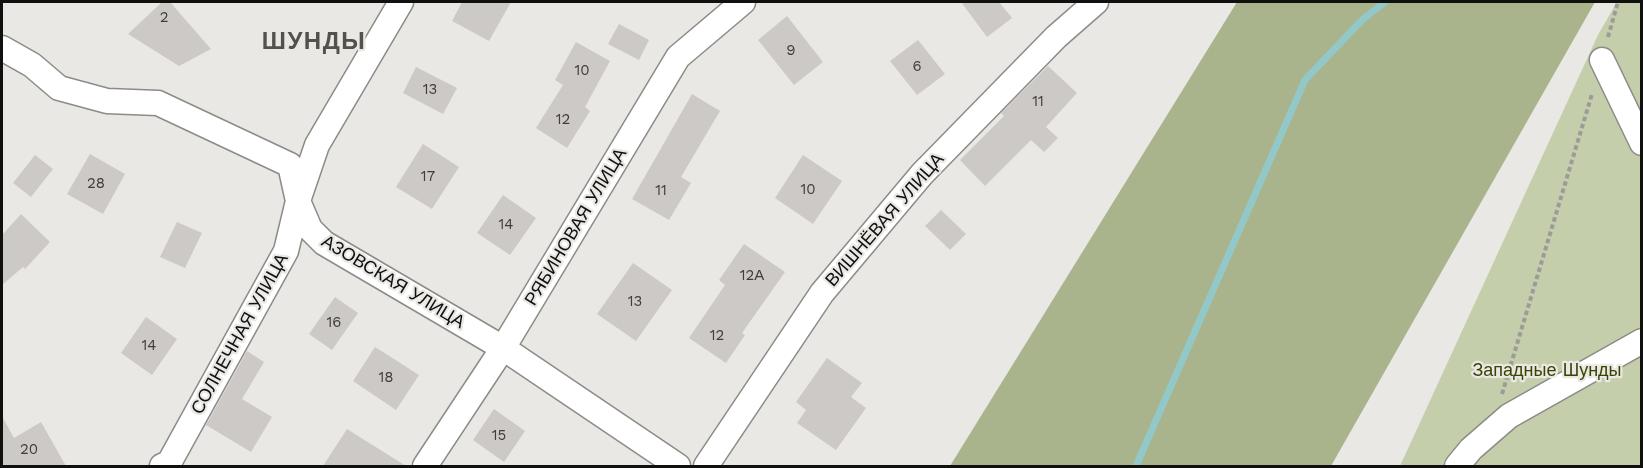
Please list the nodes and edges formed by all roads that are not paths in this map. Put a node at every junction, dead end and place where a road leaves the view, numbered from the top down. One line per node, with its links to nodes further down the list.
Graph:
1 (401, 2): 7 (street, СОЛНЕЧНАЯ УЛИЦА)
2 (743, 2): 9 (street, РЯБИНОВАЯ УЛИЦА)
3 (1096, 2): 13 (street, ВИШНЁВАЯ УЛИЦА)
4 (2, 48): 7 (street, АЗОВСКАЯ УЛИЦА)
5 (1602, 60): 6 (street)
6 (1641, 143)
7 (298, 201): 9 (street, АЗОВСКАЯ УЛИЦА); 10 (street, СОЛНЕЧНАЯ УЛИЦА)
8 (1641, 341): 14 (street)
9 (503, 348): 11 (street, РЯБИНОВАЯ УЛИЦА); 12 (street, АЗОВСКАЯ УЛИЦА)
10 (167, 465)
11 (424, 466)
12 (678, 466)
13 (706, 466)
14 (1457, 466)

